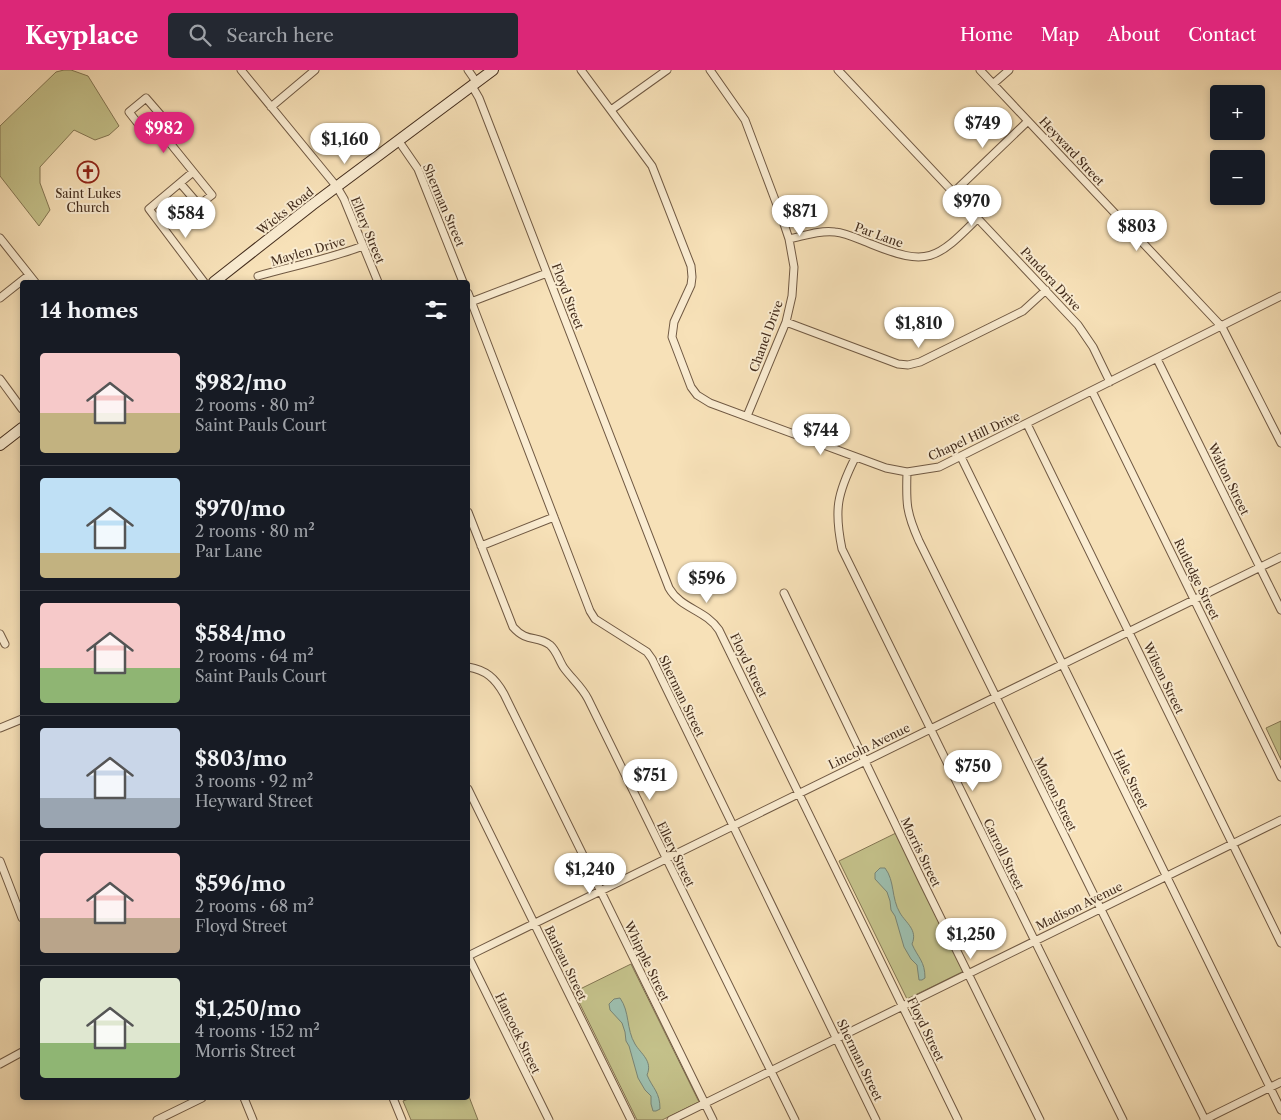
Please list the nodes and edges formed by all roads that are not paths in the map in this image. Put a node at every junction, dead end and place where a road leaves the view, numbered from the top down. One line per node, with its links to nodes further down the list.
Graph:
1 (241, 70): 13 (street, Ellery Street)
2 (315, 70): 13 (street)
3 (468, 70): 11 (street, Floyd Street)
4 (493, 70): 11 (main road, Wicks Road)
5 (581, 70): 14 (street, Chapel Hill Drive)
6 (667, 70): 14 (street)
7 (710, 70): 24 (street, Chanel Drive)
8 (838, 70): 21 (street, Pandora Drive)
9 (980, 70): 12 (street, Heyward Street)
10 (1009, 70): 12 (street)
11 (474, 84): 17 (main road, Wicks Road); 26 (street, Floyd Street)
12 (993, 84): 15 (street, Heyward Street)
13 (271, 107): 20 (street, Ellery Street)
14 (611, 110): 48 (street, Chapel Hill Drive)
15 (1028, 121): 21 (street); 42 (street, Heyward Street)
16 (157, 128): 16 (street); 18 (street)
17 (398, 140): 20 (main road, Wicks Road); 34 (street, Sherman Street)
18 (193, 172): 19 (street); 19 (street)
19 (180, 183): 31 (street)
20 (337, 187): 25 (street, Ellery Street); 32 (main road, Wicks Road)
21 (954, 192): 22 (street, Pandora Drive)
22 (978, 218): 24 (street, Par Lane); 36 (street, Pandora Drive)
23 (0, 238): 27 (street)
24 (789, 239): 41 (street, Chanel Drive)
25 (363, 246): 28 (street, Maylen Drive); 33 (street, Ellery Street)
26 (547, 273): 40 (street); 76 (street, Floyd Street)
27 (29, 275): 29 (street); 30 (street)
28 (258, 276)
29 (23, 280)
30 (33, 280)
31 (202, 280)
32 (217, 280)
33 (377, 280)
34 (462, 280)
35 (20, 282): 38 (street)
36 (1046, 290): 41 (street); 45 (street, Pandora Drive)
37 (1281, 296): 42 (street, Chapel Hill Drive)
38 (0, 298)
39 (470, 299): 40 (street, Sherman Street)
40 (471, 302): 57 (street, Sherman Street)
41 (786, 322): 48 (street, Chanel Drive)
42 (1222, 327): 43 (street, Chapel Hill Drive); 51 (street, Heyward Street)
43 (1157, 359): 45 (street, Chapel Hill Drive); 60 (street, Walton Street)
44 (0, 380): 47 (street)
45 (1110, 382): 46 (street, Chapel Hill Drive)
46 (1092, 391): 49 (street, Chapel Hill Drive); 62 (street, Rutledge Street)
47 (20, 406)
48 (748, 416): 54 (street, Chapel Hill Drive)
49 (1026, 424): 53 (street, Chapel Hill Drive); 64 (street, Wilson Street)
50 (20, 430): 52 (main road)
51 (1281, 443)
52 (0, 445)
53 (961, 457): 55 (street, Chapel Hill Drive); 67 (street, Hale Street)
54 (855, 458): 55 (street, Chapel Hill Drive); 72 (street, Carroll Street)
55 (907, 472): 69 (street, Morton Street)
56 (470, 517): 58 (street, Ellery Street)
57 (554, 517): 58 (street); 78 (street, Sherman Street)
58 (481, 546): 80 (street, Ellery Street)
59 (1281, 557): 60 (street, Lincoln Avenue)
60 (1260, 567): 62 (street, Lincoln Avenue); 63 (street, Walton Street)
61 (784, 593): 73 (street, Morris Street)
62 (1195, 599): 64 (street, Lincoln Avenue); 74 (street, Rutledge Street)
63 (1281, 610)
64 (1129, 632): 67 (street, Lincoln Avenue); 79 (street, Wilson Street)
65 (0, 634): 66 (street)
66 (4, 644)
67 (1062, 664): 69 (street, Lincoln Avenue); 82 (street, Hale Street)
68 (470, 667): 83 (street, Whipple Street)
69 (996, 696): 72 (street, Lincoln Avenue); 84 (street, Morton Street)
70 (20, 720): 71 (street)
71 (0, 728)
72 (931, 728): 73 (street, Lincoln Avenue); 87 (street, Carroll Street)
73 (865, 761): 76 (street, Lincoln Avenue); 91 (street, Morris Street)
74 (1281, 777)
75 (470, 793): 86 (street, Barleau Street)
76 (799, 794): 78 (street, Lincoln Avenue); 92 (street, Floyd Street)
77 (1281, 820): 79 (street, Madison Avenue)
78 (734, 826): 80 (street, Lincoln Avenue); 93 (street, Sherman Street)
79 (1232, 844): 82 (street, Madison Avenue); 88 (street, Wilson Street)
80 (666, 859): 83 (street, Lincoln Avenue); 96 (street, Ellery Street)
81 (0, 861): 85 (street)
82 (1165, 876): 84 (street, Madison Avenue); 98 (street, Hale Street)
83 (600, 891): 86 (street, Lincoln Avenue); 102 (street, Whipple Street)
84 (1100, 908): 87 (street, Madison Avenue); 116 (street, Morton Street)
85 (20, 913)
86 (534, 923): 89 (street, Lincoln Avenue); 108 (street, Barleau Street)
87 (1034, 941): 91 (street, Madison Avenue); 115 (street, Carroll Street)
88 (1281, 943)
89 (470, 955)
90 (470, 960): 107 (street, Hancock Street)
91 (968, 974): 92 (street, Madison Avenue); 114 (street, Morris Street)
92 (902, 1006): 93 (street, Madison Avenue); 113 (street, Floyd Street)
93 (837, 1039): 96 (street, Madison Avenue); 112 (street, Sherman Street)
94 (20, 1053): 95 (street)
95 (0, 1064)
96 (770, 1071): 102 (street, Madison Avenue); 111 (street, Ellery Street)
97 (1281, 1082): 98 (street)
98 (1270, 1088): 103 (street, Hale Street); 116 (street)
99 (198, 1100): 104 (street)
100 (245, 1100): 105 (street)
101 (394, 1100): 106 (street)
102 (704, 1104): 109 (street, Madison Avenue); 110 (street, Whipple Street)
103 (1281, 1110)
104 (158, 1120)
105 (253, 1120)
106 (402, 1120)
107 (549, 1120)
108 (631, 1120)
109 (671, 1120)
110 (713, 1120)
111 (795, 1120)
112 (876, 1120)
113 (958, 1120)
114 (1040, 1120)
115 (1122, 1120)
116 (1204, 1120)

